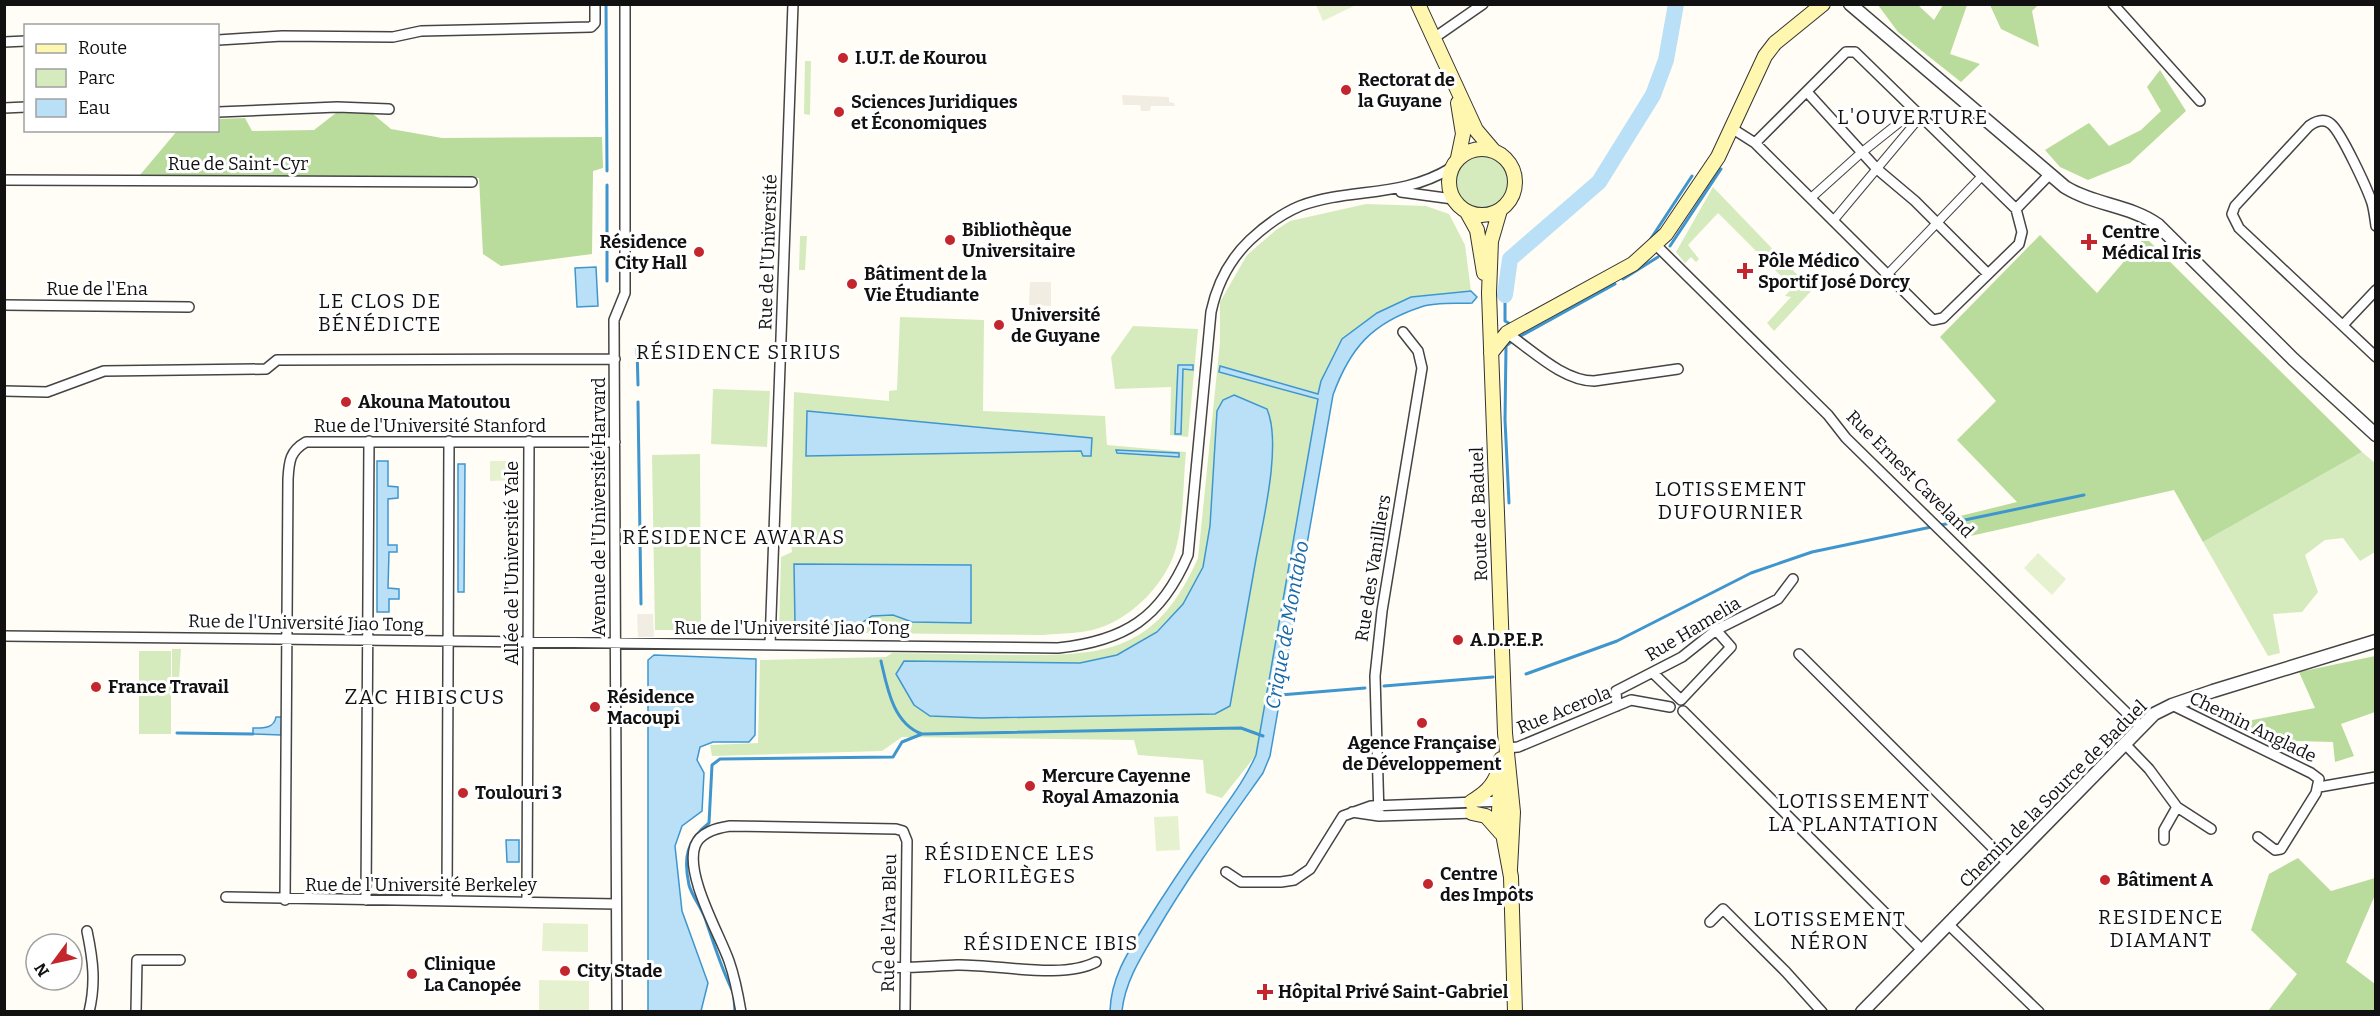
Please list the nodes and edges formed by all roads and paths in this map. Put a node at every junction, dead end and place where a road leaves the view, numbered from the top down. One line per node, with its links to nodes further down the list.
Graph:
1 (595, 4): 10 (street)
2 (625, 4): 53 (street, Avenue de l'Université Harvard)
3 (793, 4): 70 (street, Rue de l'Université)
4 (1418, 4): 9 (main road)
5 (1483, 4): 9 (street)
6 (1823, 4): 21 (main road)
7 (1850, 4): 27 (street)
8 (2113, 4): 15 (street)
9 (1434, 38): 13 (main road)
10 (219, 40)
11 (24, 41): 12 (street)
12 (4, 42)
13 (1449, 72): 23 (main road); 25 (main road)
14 (1807, 92): 20 (street); 22 (street); 24 (street)
15 (2200, 101)
16 (24, 107): 17 (street)
17 (4, 108)
18 (389, 109): 19 (street)
19 (219, 112)
20 (1918, 113): 24 (street); 26 (street); 28 (street)
21 (1733, 129): 22 (street); 40 (main road)
22 (1755, 143): 32 (street)
23 (1493, 150): 25 (main road); 35 (main road)
24 (1861, 153): 26 (street); 32 (street)
25 (1455, 163): 31 (street); 33 (main road)
26 (1878, 169): 37 (street); 38 (street)
27 (2049, 175): 34 (street); 56 (street)
28 (1983, 176): 34 (street); 38 (street)
29 (4, 180): 30 (street, Rue de Saint-Cyr)
30 (472, 182)
31 (1386, 192): 33 (street); 70 (street, Rue de l'Université Jiao Tong)
32 (1811, 198): 37 (street)
33 (1453, 199): 36 (main road)
34 (2016, 209): 41 (street)
35 (1500, 210): 36 (main road); 44 (main road, Route de Baduel)
36 (1467, 212): 44 (main road, Route de Baduel)
37 (1833, 221): 42 (street)
38 (1937, 223): 41 (street); 42 (street)
39 (2376, 226): 48 (street)
40 (1656, 245): 50 (main road); 77 (street, Rue Ernest Caveland)
41 (1988, 274): 42 (street)
42 (1887, 275)
43 (2376, 290): 48 (street)
44 (1489, 293): 47 (main road, Route de Baduel)
45 (4, 305): 46 (street, Rue de l'Ena)
46 (189, 308)
47 (1490, 312): 50 (main road); 51 (main road, Route de Baduel)
48 (2343, 325): 52 (street)
49 (1403, 332): 84 (street, Rue des Vanilliers)
50 (1507, 333): 51 (main road); 54 (street)
51 (1491, 353): 78 (main road, Route de Baduel)
52 (2376, 357)
53 (615, 359): 55 (street); 60 (street, Avenue de l'Université Harvard)
54 (1678, 369)
55 (4, 391)
56 (2376, 435)
57 (369, 441): 58 (street, Rue de l'Université Stanford); 64 (street, Rue de l'Université Stanford); 65 (street)
58 (449, 441): 59 (street, Rue de l'Université Stanford); 66 (street)
59 (530, 441): 60 (street, Rue de l'Université Stanford); 68 (street, Allée de l'Université Yale)
60 (615, 442): 69 (street, Avenue de l'Université Harvard)
61 (1792, 579): 62 (street, Rue Hamelia)
62 (1716, 630): 72 (street, Rue Hamelia); 72 (street)
63 (4, 636): 64 (street, Rue de l'Université Jiao Tong)
64 (287, 640): 65 (street, Rue de l'Université Jiao Tong); 98 (street, Rue de l'Université Stanford)
65 (368, 641): 66 (street, Rue de l'Université Jiao Tong); 99 (street)
66 (448, 641): 68 (street, Rue de l'Université Jiao Tong); 100 (street)
67 (2376, 641): 73 (street, Chemin de la Source de Baduel)
68 (529, 642): 69 (street, Rue de l'Université Jiao Tong); 101 (street, Allée de l'Université Yale)
69 (616, 643): 70 (street, Rue de l'Université Jiao Tong); 102 (street, Avenue de l'Université Harvard)
70 (770, 644)
71 (1800, 654): 94 (street)
72 (1653, 673): 74 (street, Rue Hamelia)
73 (2172, 705): 77 (street, Chemin de la Source de Baduel); 83 (street, Chemin Anglade)
74 (1617, 706): 75 (street, Rue Acerola); 80 (street, Rue Acerola)
75 (1670, 707)
76 (1683, 711): 106 (street)
77 (2141, 727): 79 (street, Chemin de la Source de Baduel)
78 (1505, 733): 80 (main road, Route de Baduel); 81 (main road, Route de Baduel)
79 (2124, 743): 87 (street); 94 (street, Chemin de la Source de Baduel)
80 (1506, 748): 85 (main road, Route de Baduel)
81 (1500, 765): 85 (main road, Route de Baduel); 86 (main road)
82 (2376, 777): 83 (street)
83 (2319, 787): 92 (street, Chemin Anglade)
84 (1378, 805): 86 (street); 88 (street); 89 (street, Rue des Vanilliers)
85 (1506, 806): 86 (street); 91 (main road, Route de Baduel); 95 (main road, Route de Baduel)
86 (1472, 807): 89 (street); 91 (main road)
87 (2177, 807): 90 (street); 93 (street)
88 (1352, 812): 89 (street); 96 (street)
89 (1379, 816)
90 (2211, 829)
91 (1502, 834): 95 (main road, Route de Baduel)
92 (2258, 837)
93 (2164, 840)
94 (2008, 863): 104 (street, Chemin de la Source de Baduel)
95 (1510, 869): 116 (main road, Route de Baduel)
96 (1226, 872)
97 (226, 897): 98 (street, Rue de l'Université Berkeley)
98 (285, 900): 99 (street, Rue de l'Université Berkeley)
99 (366, 900): 100 (street, Rue de l'Université Berkeley)
100 (447, 900): 101 (street, Rue de l'Université Berkeley)
101 (527, 901): 102 (street, Rue de l'Université Berkeley)
102 (616, 904): 113 (street, Avenue de l'Université Harvard)
103 (1710, 922): 117 (street)
104 (1948, 924): 106 (street, Chemin de la Source de Baduel); 119 (street)
105 (87, 931): 111 (street)
106 (1922, 950): 118 (street, Chemin de la Source de Baduel)
107 (180, 960): 112 (street)
108 (1096, 962): 110 (street)
109 (878, 967): 110 (street)
110 (906, 969): 114 (street, Rue de l'Ara Bleu); 115 (street, Rue de l'Ara Bleu)
111 (89, 1011)
112 (136, 1011)
113 (617, 1011)
114 (741, 1011)
115 (905, 1011)
116 (1515, 1011)
117 (1822, 1011)
118 (1863, 1011)
119 (2038, 1011)

